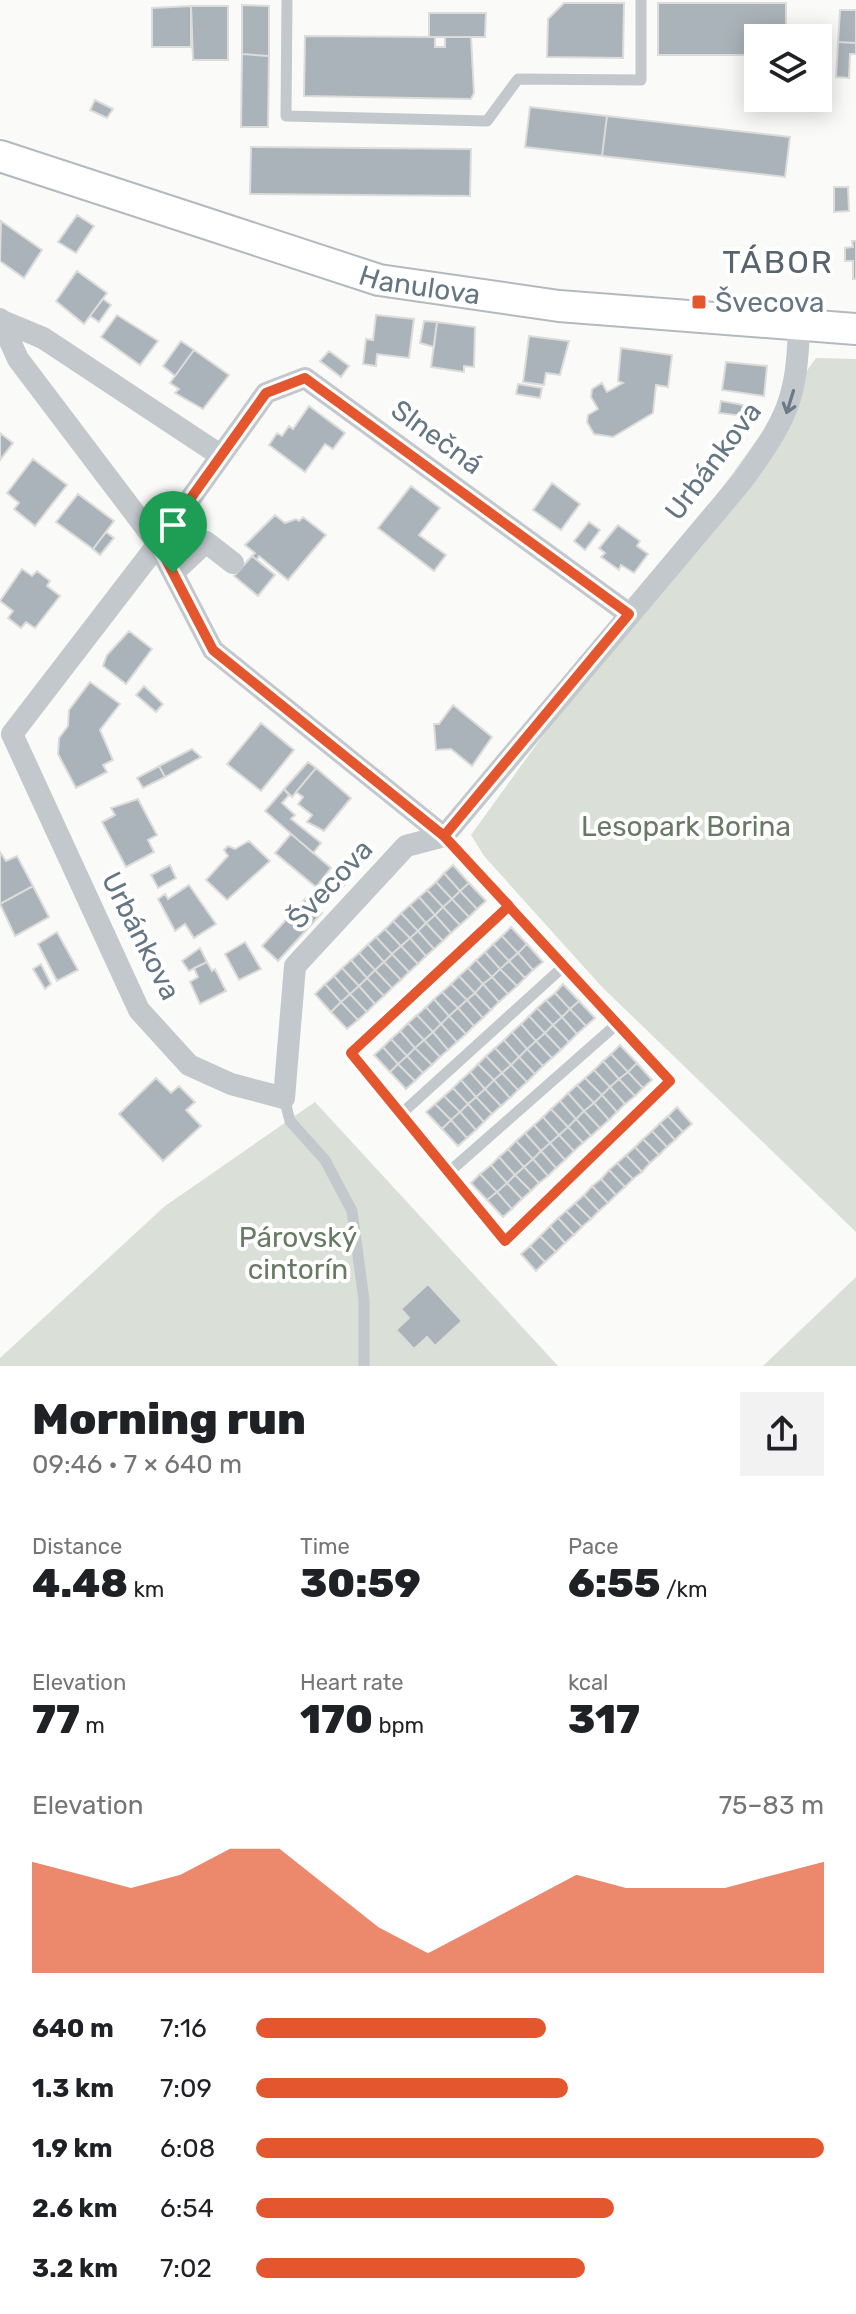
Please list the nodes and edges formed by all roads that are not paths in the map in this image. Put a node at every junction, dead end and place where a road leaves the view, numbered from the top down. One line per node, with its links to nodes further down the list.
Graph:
1 (287, 0): 2 (lane)
2 (641, 0)
3 (0, 156): 5 (street, Hanulova)
4 (1, 320): 7 (street); 8 (street)
5 (799, 325): 6 (street, Hanulova); 11 (street, Urbánkova, one-way to 11)
6 (856, 329)
7 (220, 455): 8 (street, Slnečná); 11 (street, Slnečná)
8 (158, 544): 10 (street); 12 (street, Slnečná)
9 (233, 563): 10 (street)
10 (173, 573): 13 (street)
11 (629, 614): 13 (street)
12 (6, 734): 17 (street, Urbánkova)
13 (444, 836): 14 (lane); 17 (street, Švecova)
14 (509, 906): 15 (lane); 18 (lane)
15 (564, 966): 16 (lane); 18 (lane)
16 (617, 1024): 19 (lane); 19 (lane)
17 (284, 1098): 20 (lane)
18 (401, 1114): 19 (lane)
19 (449, 1172)
20 (364, 1366)

